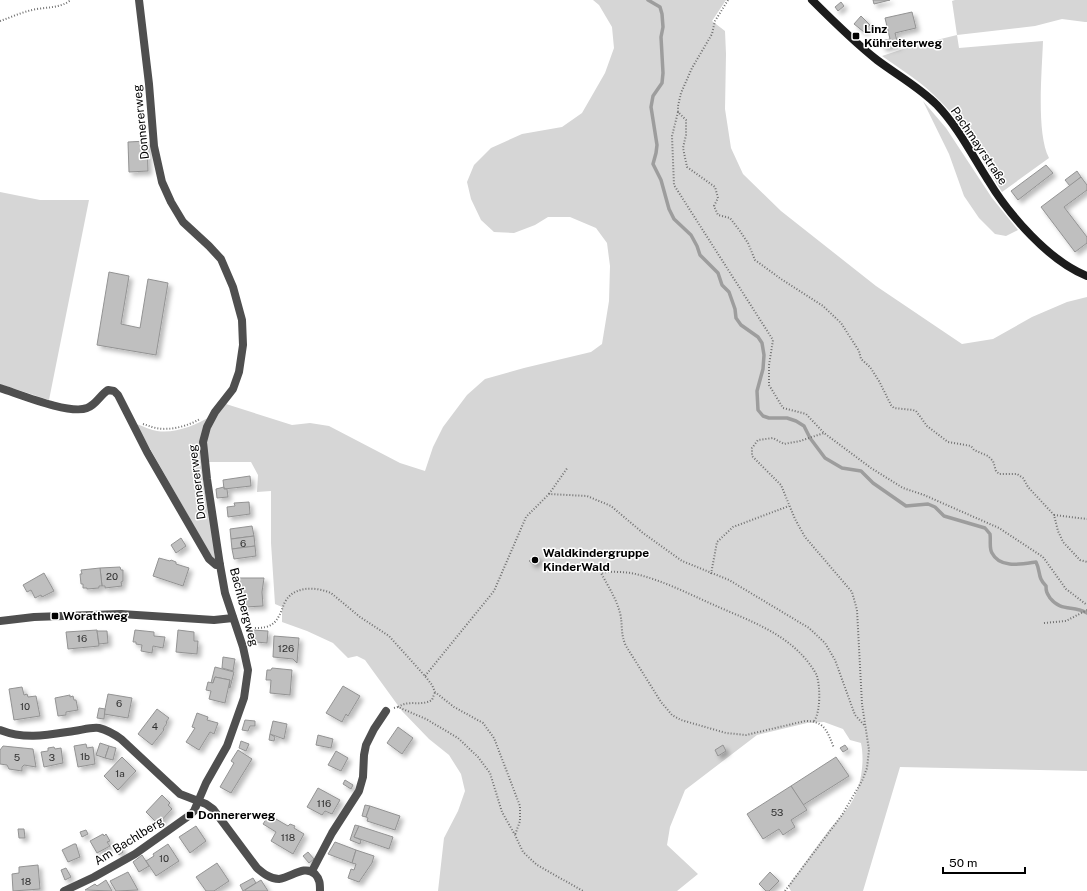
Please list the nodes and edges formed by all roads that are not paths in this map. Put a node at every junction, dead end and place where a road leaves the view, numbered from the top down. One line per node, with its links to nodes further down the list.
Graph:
1 (139, 0): 5 (street, Donnererweg)
2 (812, 0): 3 (street, Pachmayrstraße)
3 (1087, 276)
4 (0, 388): 5 (street, Bachlbergweg)
5 (220, 565): 6 (street, Bachlbergweg)
6 (233, 618): 7 (street); 10 (street, Bachlbergweg)
7 (0, 621)
8 (386, 711): 11 (street)
9 (0, 730): 10 (street)
10 (198, 801): 11 (street); 12 (street, Am Bachlberg)
11 (312, 871): 13 (street)
12 (64, 891)
13 (320, 891)

